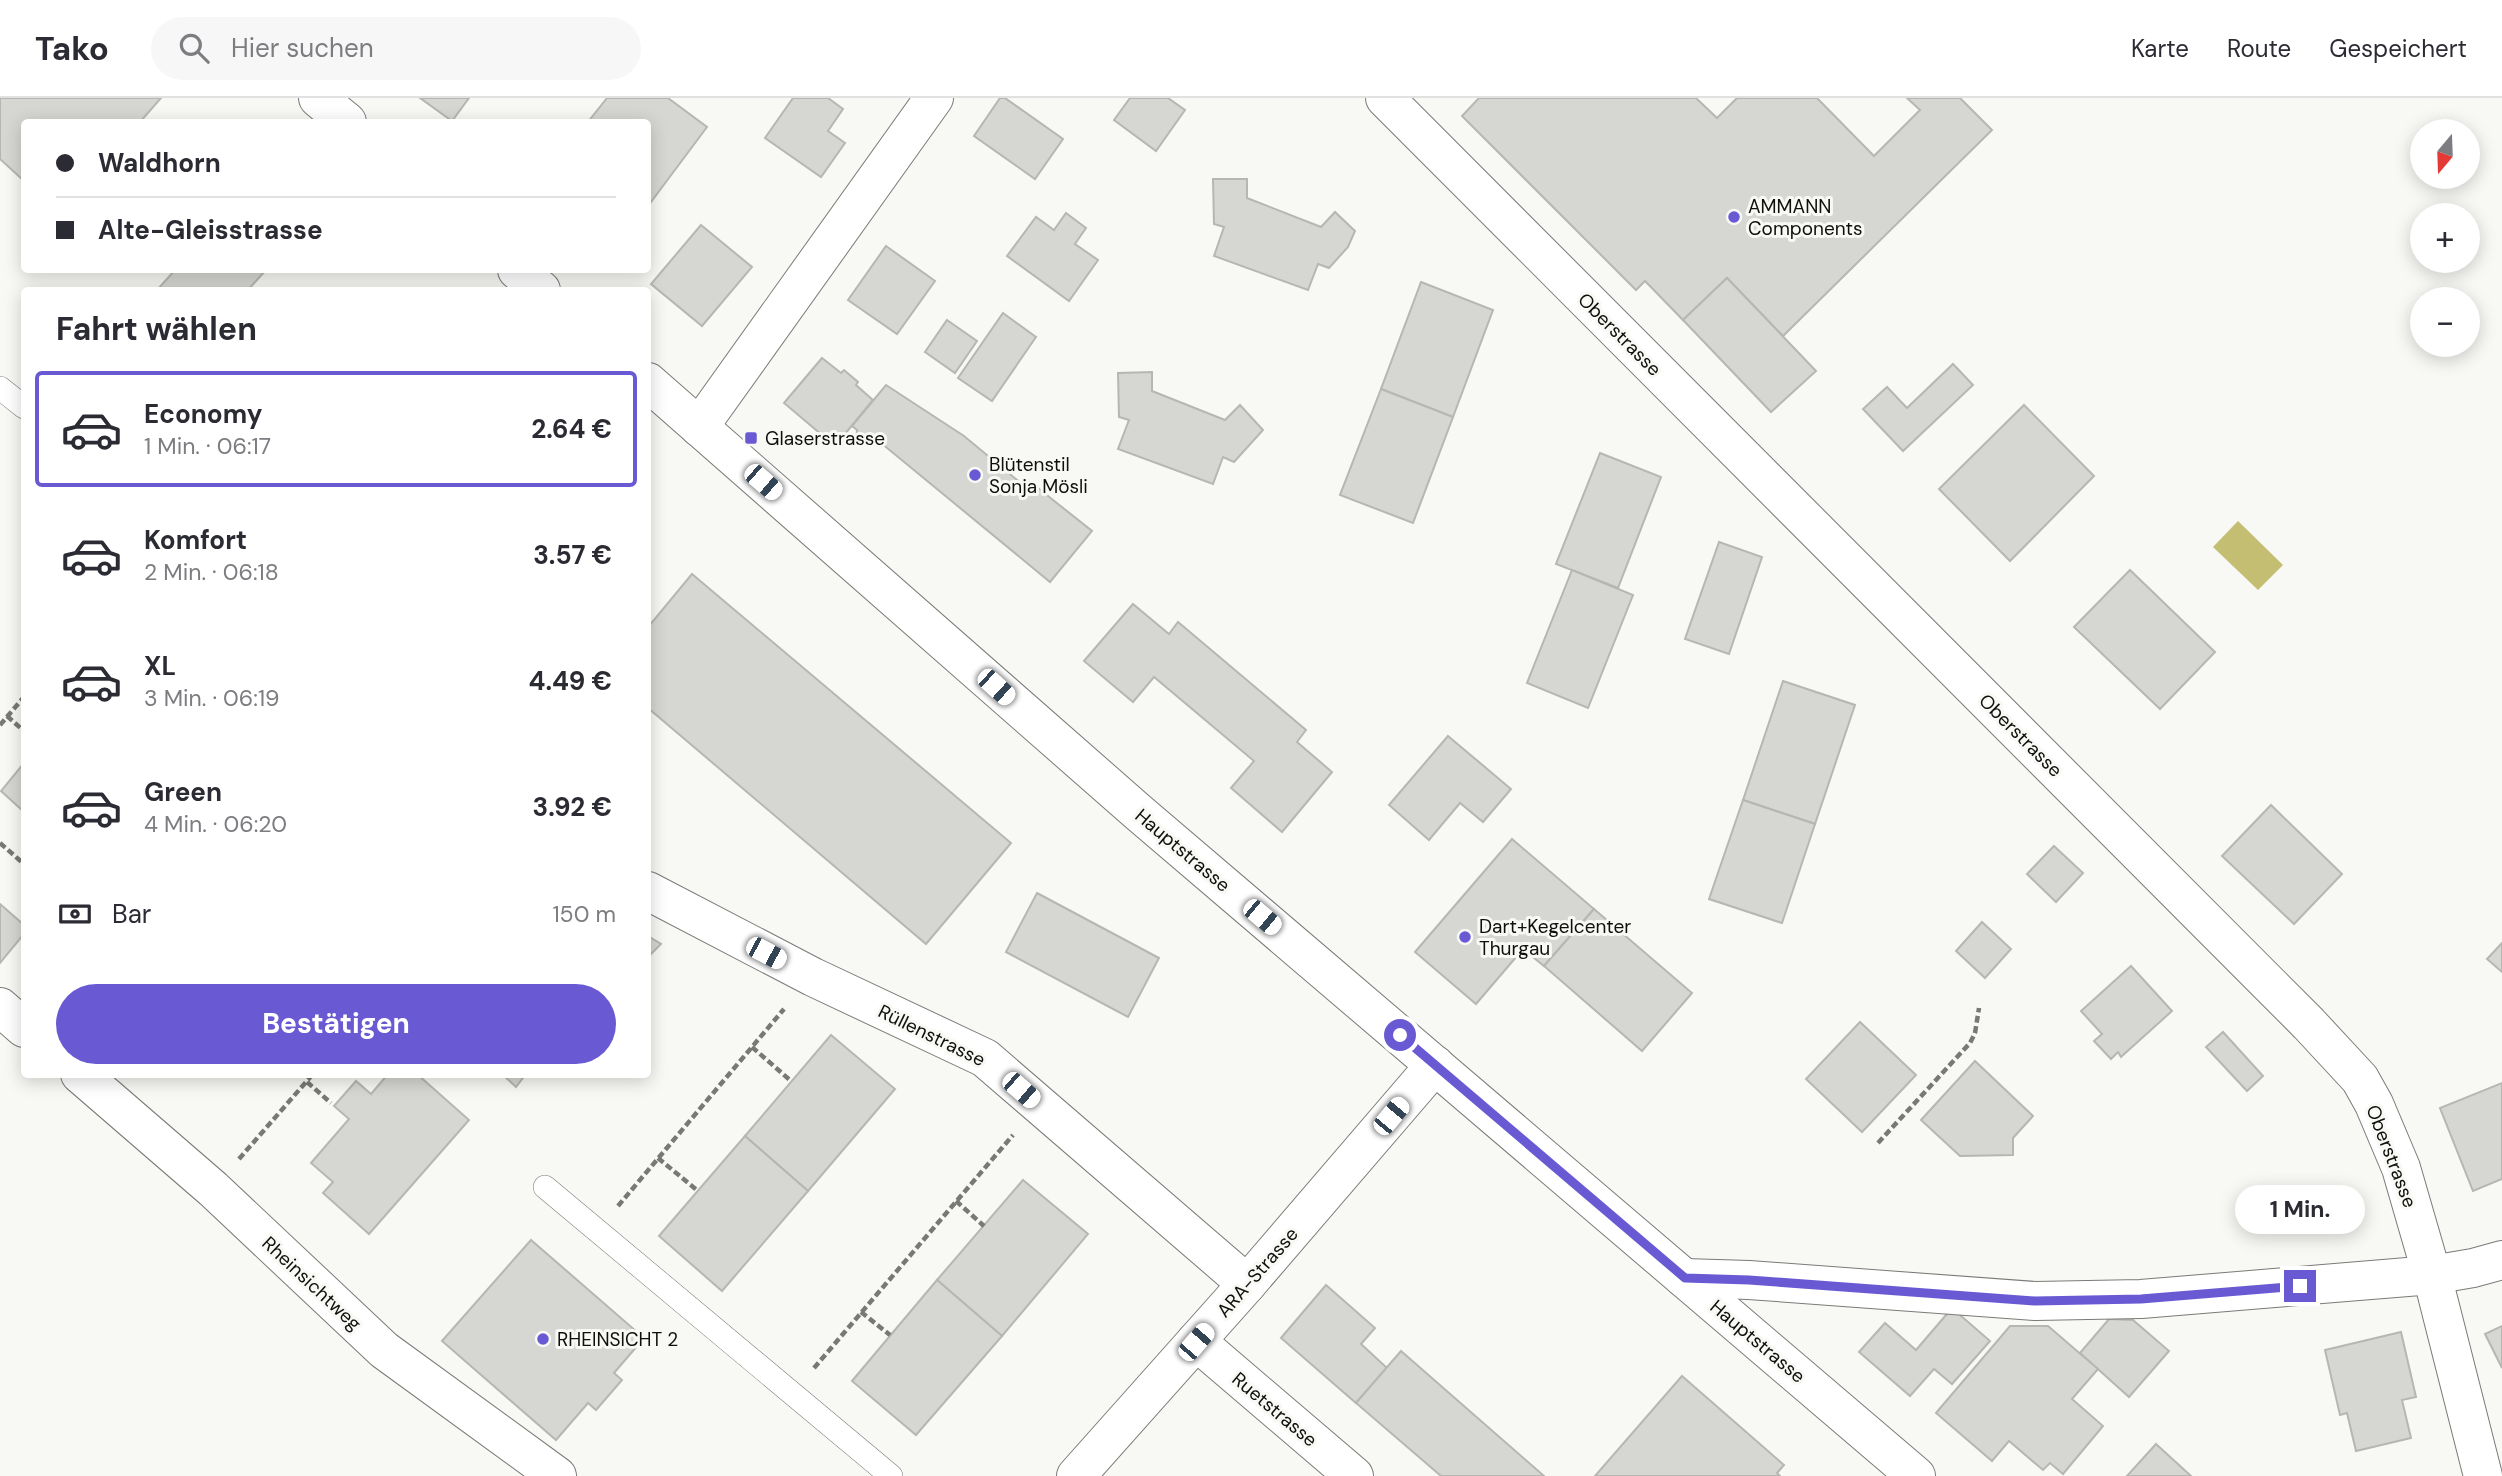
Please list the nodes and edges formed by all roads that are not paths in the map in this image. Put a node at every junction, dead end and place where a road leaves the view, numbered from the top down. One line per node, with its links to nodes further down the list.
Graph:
1 (318, 98): 4 (street)
2 (934, 98): 10 (street)
3 (1385, 98): 18 (street, Oberstrasse)
4 (342, 119)
5 (521, 273): 6 (street)
6 (537, 287)
7 (651, 385): 10 (street, Hauptstrasse)
8 (0, 388): 9 (lane)
9 (21, 405)
10 (699, 427): 14 (street, Hauptstrasse)
11 (651, 893): 20 (street, Rüllenstrasse)
12 (0, 1007): 13 (street)
13 (21, 1025)
14 (1435, 1065): 19 (street, Hauptstrasse); 20 (street, ARA-Strasse)
15 (85, 1078): 22 (street, Rheinsichtweg)
16 (545, 1187): 23 (lane)
17 (2502, 1260): 18 (street)
18 (2432, 1275): 19 (street); 27 (street, Oberstrasse)
19 (1685, 1278): 26 (street, Hauptstrasse)
20 (1247, 1284): 21 (street, ARA-Strasse)
21 (1196, 1342): 24 (street, ARA-Strasse); 25 (street, Ruetstrasse)
22 (557, 1476)
23 (891, 1476)
24 (1076, 1476)
25 (1354, 1476)
26 (1916, 1476)
27 (2483, 1476)

